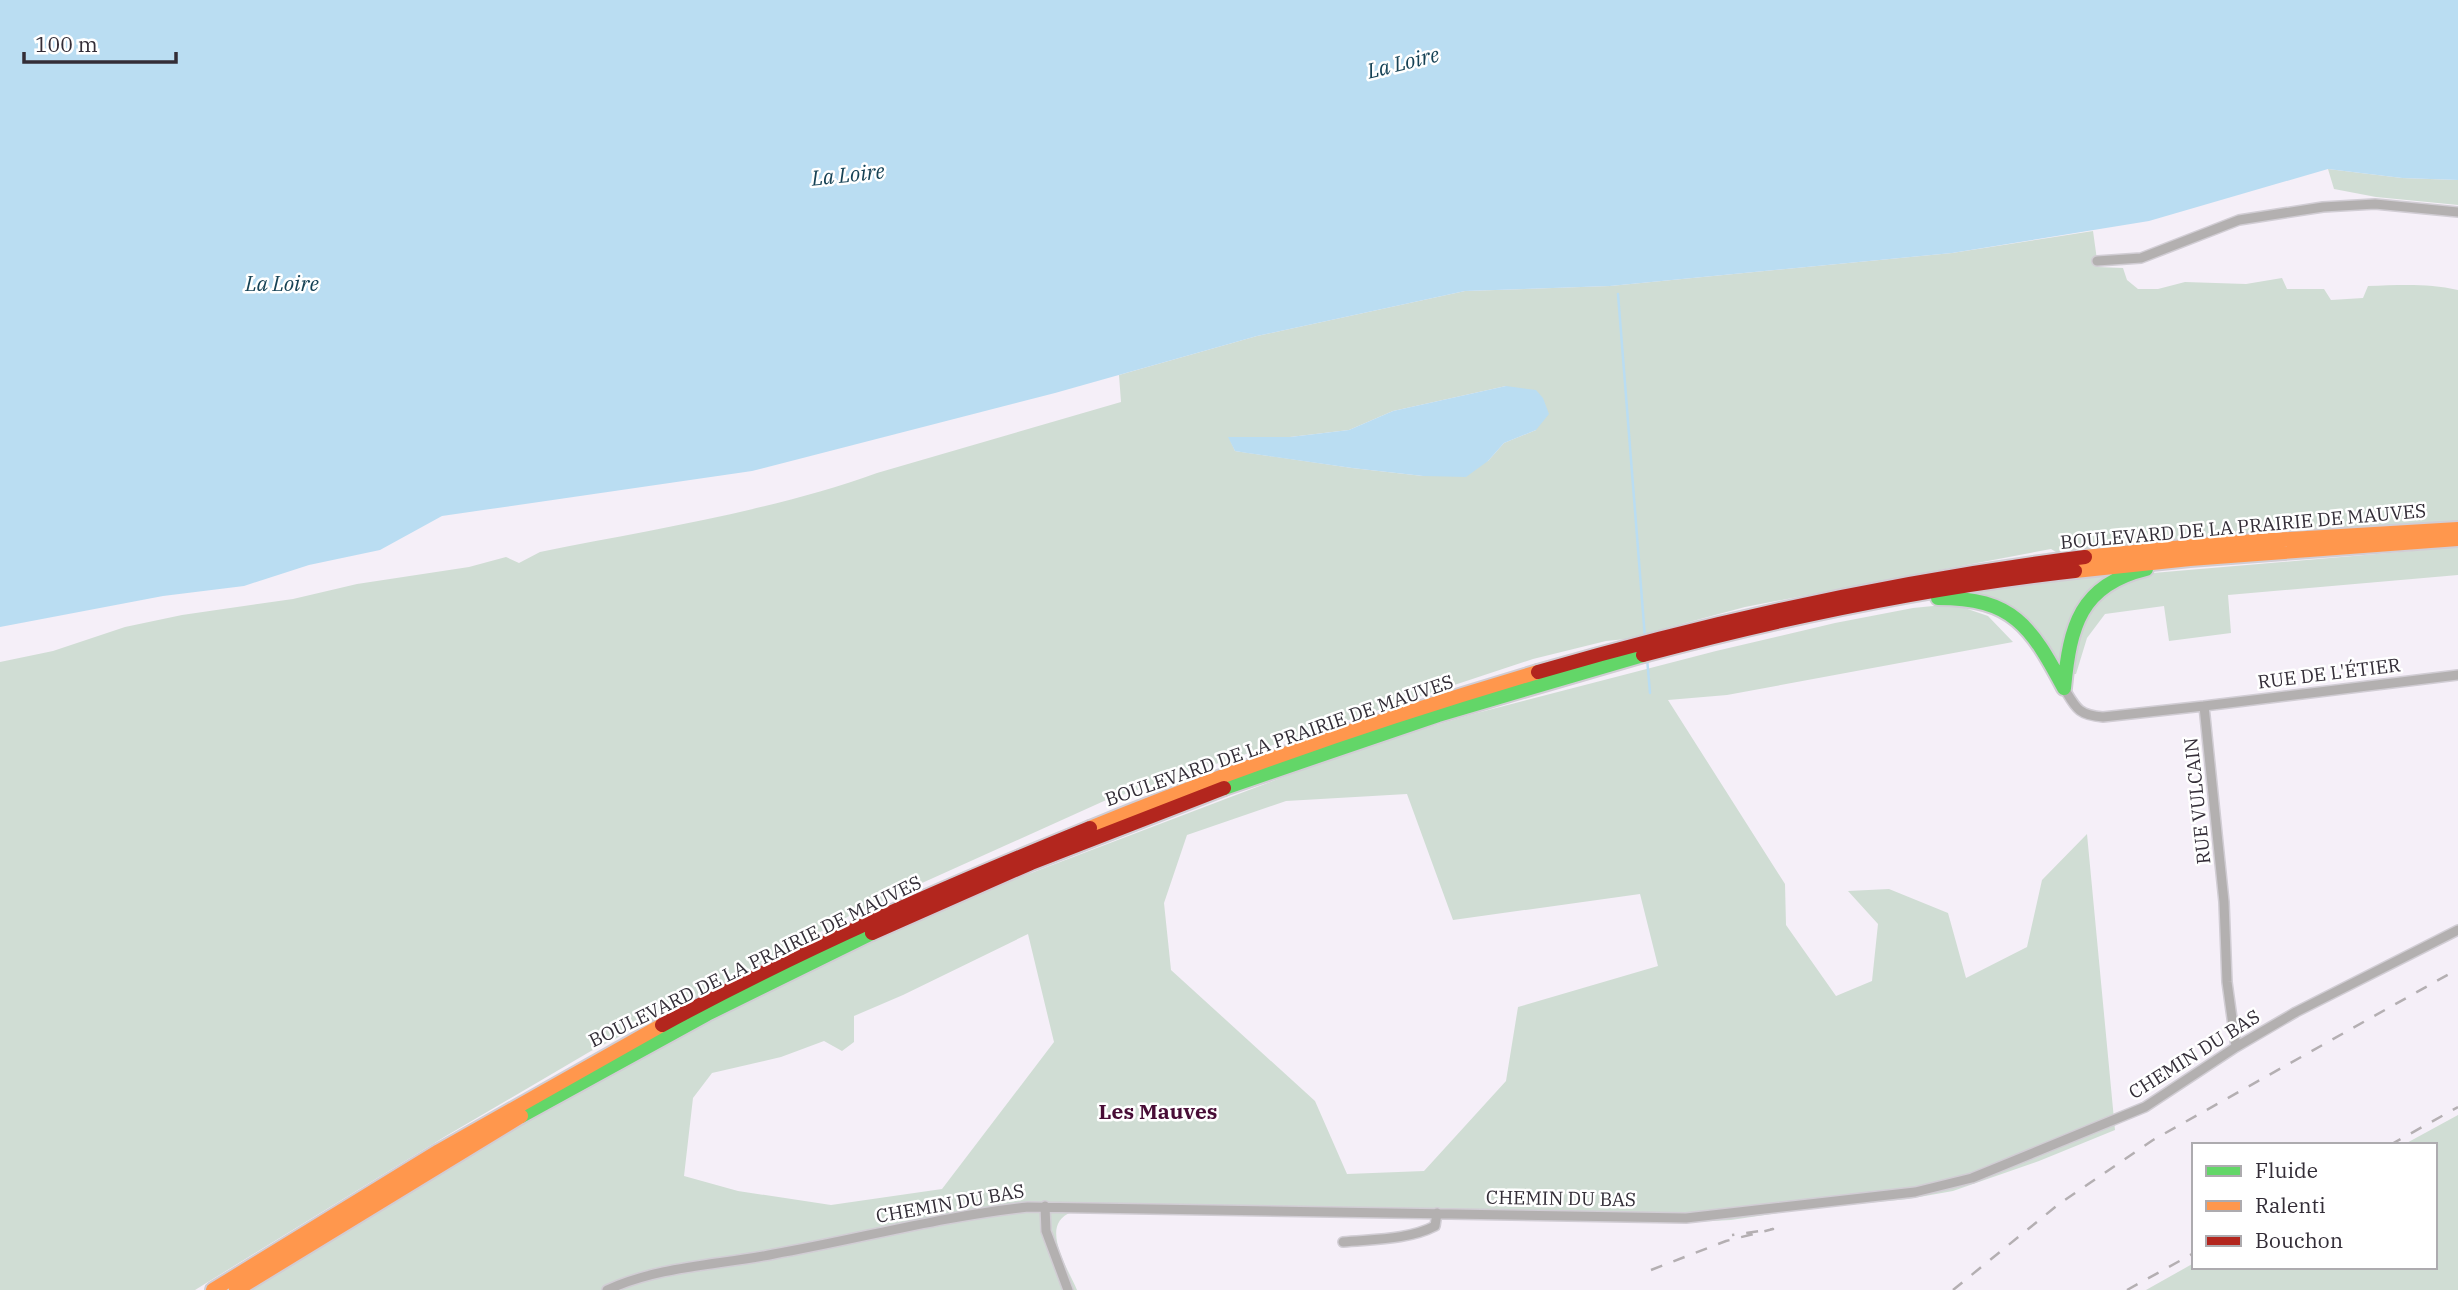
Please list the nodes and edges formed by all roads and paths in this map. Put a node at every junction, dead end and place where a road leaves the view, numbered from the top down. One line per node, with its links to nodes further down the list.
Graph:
1 (2458, 212): 2 (street)
2 (2097, 261)
3 (2458, 528): 14 (main road, BOULEVARD DE LA PRAIRIE DE MAUVES)
4 (2458, 542): 5 (main road, BOULEVARD DE LA PRAIRIE DE MAUVES); 7 (main road)
5 (1750, 629): 7 (main road); 15 (main road, BOULEVARD DE LA PRAIRIE DE MAUVES)
6 (2458, 675): 8 (street, RUE DE L'ÉTIER)
7 (2064, 688): 8 (street)
8 (2204, 706): 10 (street, RUE VULCAIN)
9 (2458, 930): 10 (street, CHEMIN DU BAS)
10 (2236, 1047): 12 (street, CHEMIN DU BAS)
11 (1045, 1206): 12 (street, CHEMIN DU BAS); 16 (street, CHEMIN DU BAS); 17 (street)
12 (1437, 1213): 13 (street)
13 (1343, 1242)
14 (213, 1290)
15 (236, 1290)
16 (607, 1290)
17 (1068, 1290)

